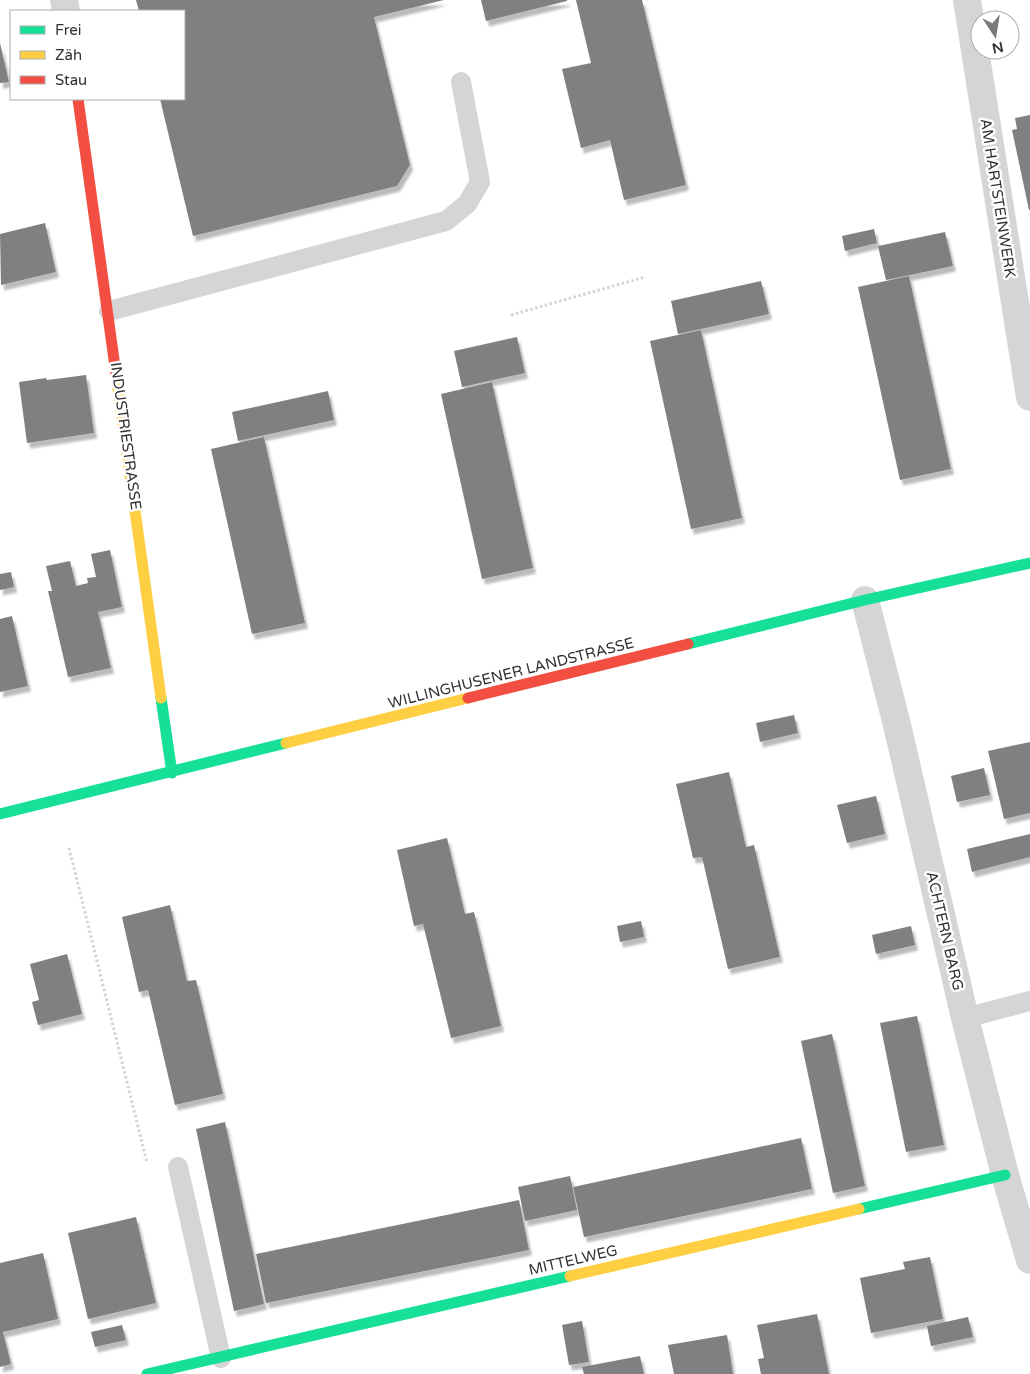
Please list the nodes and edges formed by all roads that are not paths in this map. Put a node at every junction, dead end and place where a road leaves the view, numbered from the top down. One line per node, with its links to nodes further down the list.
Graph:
1 (967, 0): 5 (street, AM HARTSTEINWERK)
2 (462, 82): 4 (lane)
3 (78, 100): 4 (street, INDUSTRIESTRASSE)
4 (109, 312): 8 (street, INDUSTRIESTRASSE)
5 (1030, 397)
6 (1030, 563): 7 (street, WILLINGHUSENER LANDSTRASSE)
7 (865, 600): 8 (street, WILLINGHUSENER LANDSTRASSE); 11 (street, ACHTERN BARG)
8 (172, 772): 9 (street, WILLINGHUSENER LANDSTRASSE)
9 (0, 814)
10 (1030, 1001): 11 (lane)
11 (965, 1018): 13 (street, ACHTERN BARG)
12 (178, 1167): 15 (lane)
13 (1005, 1175): 14 (street, ACHTERN BARG); 15 (street, MITTELWEG)
14 (1030, 1260)
15 (222, 1358): 16 (street, MITTELWEG)
16 (147, 1374)

